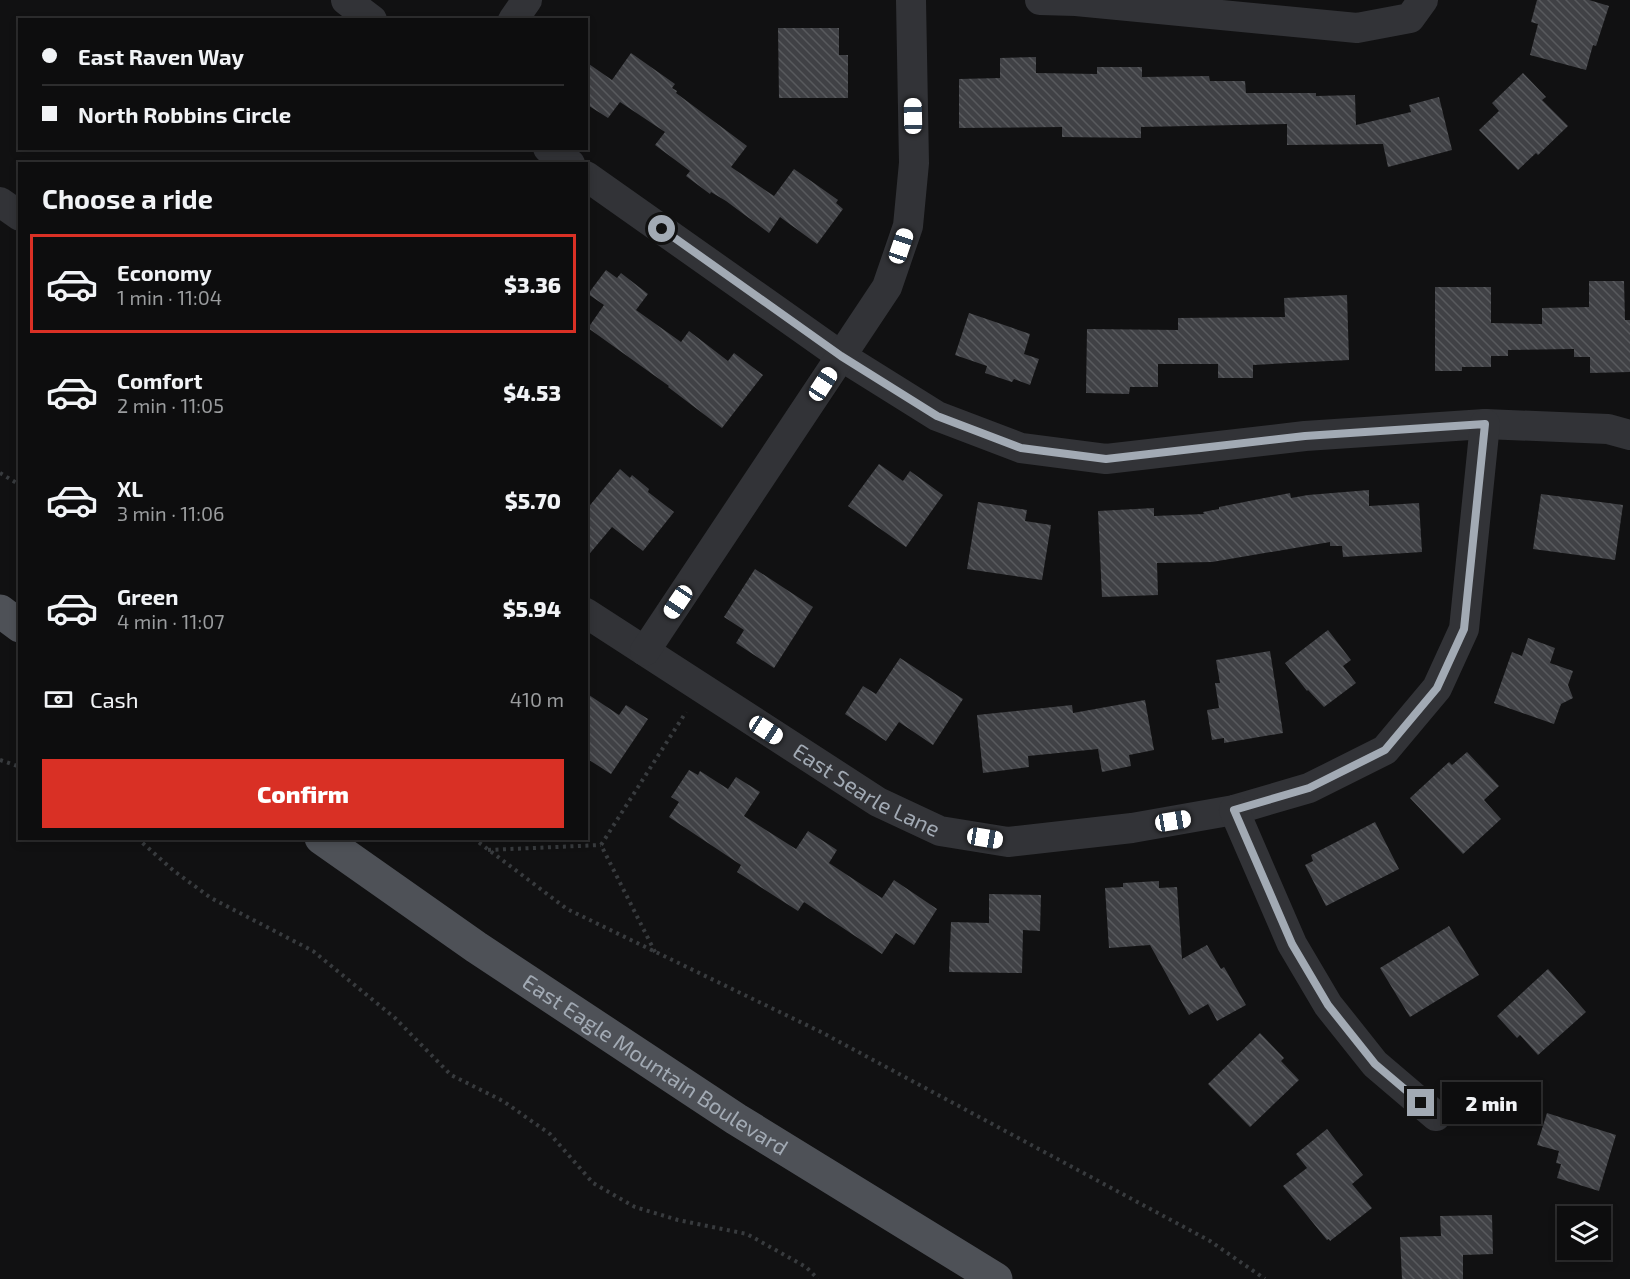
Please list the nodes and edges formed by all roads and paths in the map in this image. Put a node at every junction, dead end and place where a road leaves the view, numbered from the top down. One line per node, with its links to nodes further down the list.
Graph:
1 (346, 0): 6 (street)
2 (527, 0): 7 (street)
3 (911, 0): 13 (street)
4 (1040, 0): 5 (street)
5 (1417, 9)
6 (369, 18)
7 (514, 18)
8 (551, 150): 9 (street)
9 (567, 162)
10 (588, 177): 13 (street)
11 (0, 202): 12 (street)
12 (18, 215)
13 (841, 356): 14 (street); 21 (street)
14 (1485, 424): 15 (street); 25 (street, East Searle Lane)
15 (1630, 435)
16 (0, 473): 17 (path)
17 (18, 484)
18 (0, 611): 20 (main road)
19 (588, 614): 21 (street, East Searle Lane)
20 (18, 624)
21 (645, 651): 25 (street, East Searle Lane)
22 (688, 709): 29 (path)
23 (0, 760): 24 (path)
24 (18, 766)
25 (1234, 810): 32 (street)
26 (139, 840): 33 (path)
27 (324, 840): 34 (main road, East Eagle Mountain Boulevard)
28 (476, 840): 30 (path)
29 (602, 845): 30 (path); 31 (path)
30 (488, 850): 31 (path)
31 (655, 952): 35 (path)
32 (1436, 1116)
33 (818, 1279)
34 (996, 1279)
35 (1265, 1279)

